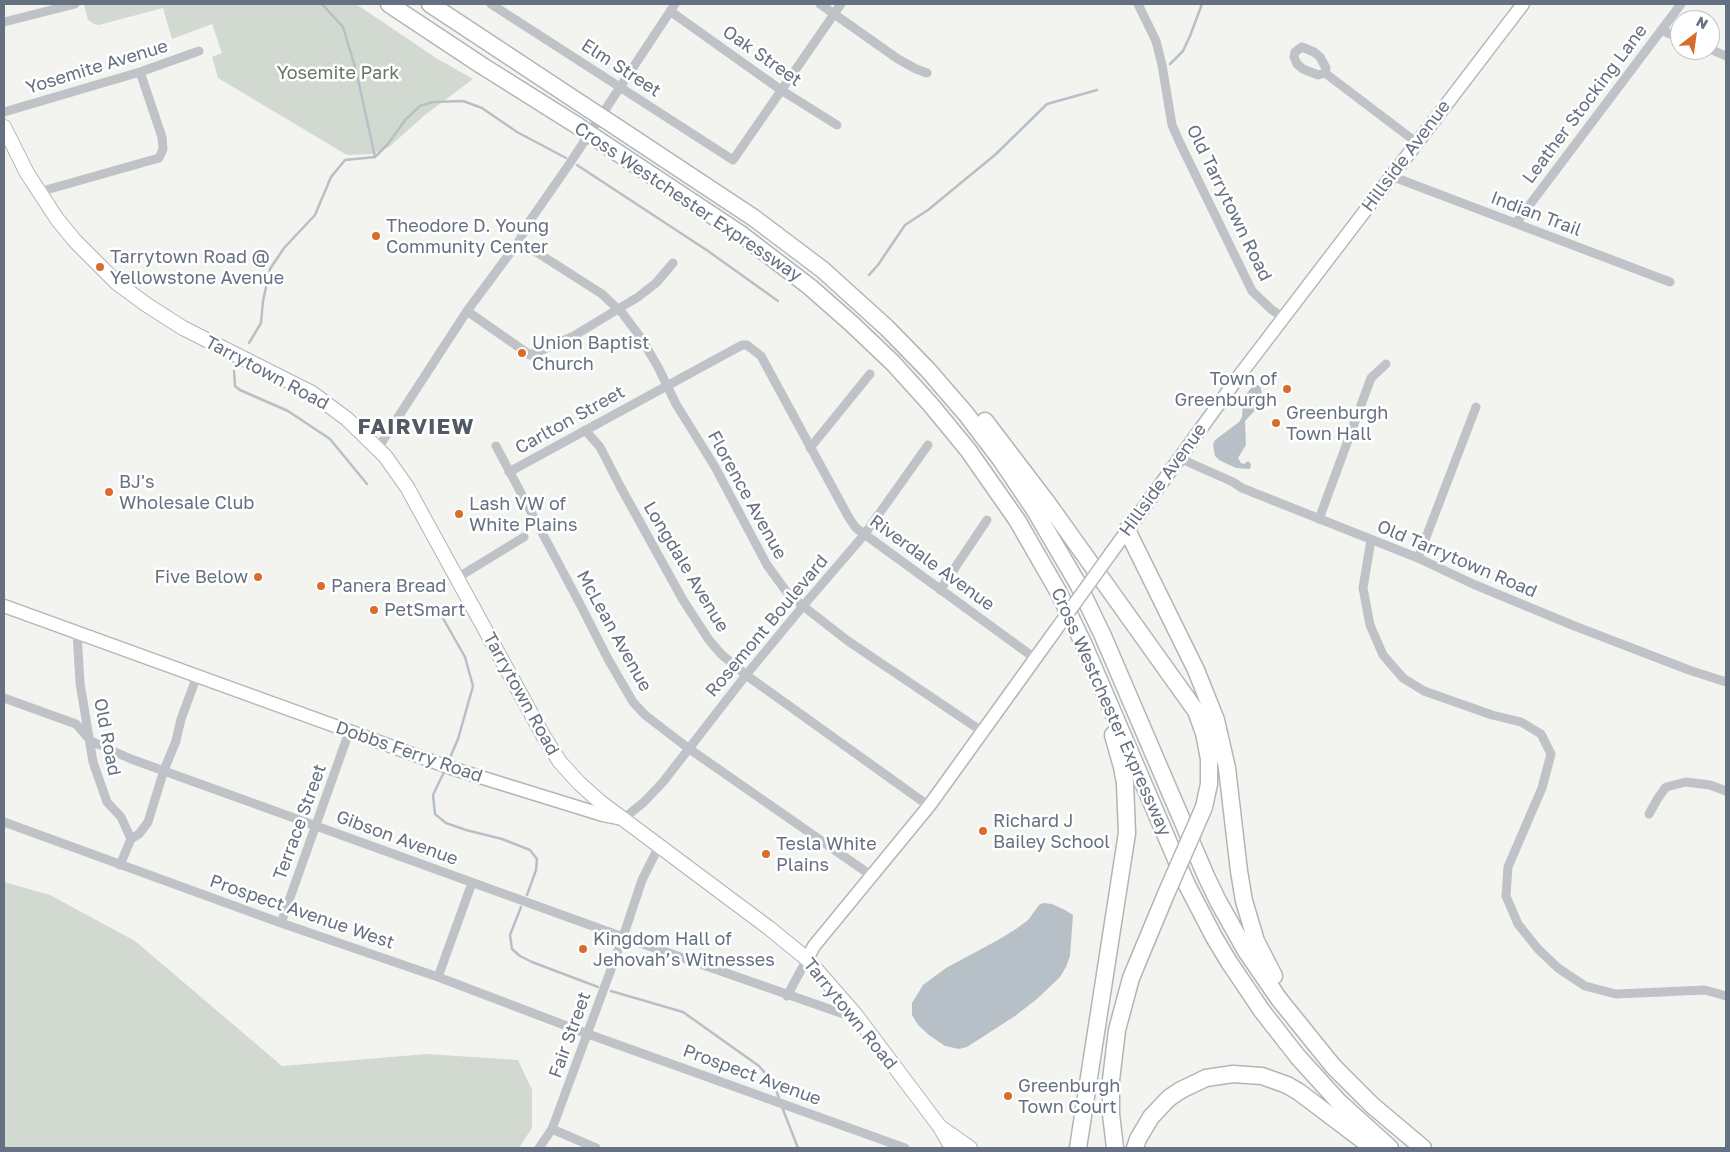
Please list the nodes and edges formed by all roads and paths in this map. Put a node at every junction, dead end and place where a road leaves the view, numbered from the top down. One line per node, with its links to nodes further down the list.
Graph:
1 (75, 4): 12 (street)
2 (389, 4): 59 (highway, Cross Westchester Expressway, bridge)
3 (430, 4): 30 (highway, Cross Westchester Expressway, bridge)
4 (491, 4): 19 (street, Elm Street)
5 (820, 4): 11 (street)
6 (841, 4): 11 (street)
7 (1138, 4): 34 (street, Old Tarrytown Road)
8 (1523, 4): 24 (main road, Hillside Avenue)
9 (1681, 4): 13 (street, Leather Stocking Lane)
10 (672, 8): 19 (street); 20 (street, Oak Street)
11 (834, 13): 17 (street); 20 (street)
12 (4, 22)
13 (1661, 30): 14 (street); 27 (street, Leather Stocking Lane)
14 (1670, 34)
15 (199, 51): 16 (street, Yosemite Avenue)
16 (140, 72): 21 (street, Yosemite Avenue); 26 (street)
17 (927, 73)
18 (1325, 73): 24 (street)
19 (620, 88): 20 (street, Elm Street); 28 (street)
20 (781, 90): 22 (street, Oak Street)
21 (4, 112)
22 (837, 125)
23 (4, 127): 26 (main road, Tarrytown Road)
24 (1416, 142): 25 (main road, Hillside Avenue)
25 (1391, 176): 27 (street, Indian Trail); 34 (main road, Hillside Avenue)
26 (38, 192): 43 (main road, Tarrytown Road)
27 (1516, 223): 31 (street, Indian Trail)
28 (519, 241): 32 (street, Florence Avenue); 33 (street)
29 (673, 263): 32 (street)
30 (823, 270): 89 (highway, Cross Westchester Expressway); 98 (highway, bridge)
31 (1670, 282)
32 (617, 309): 33 (street); 38 (street, Florence Avenue)
33 (467, 311): 43 (street)
34 (1284, 318): 45 (main road, Hillside Avenue)
35 (752, 348): 38 (street, Carlton Street); 44 (street, Riverdale Avenue)
36 (1386, 364): 47 (street)
37 (870, 374): 44 (street)
38 (668, 386): 40 (street, Carlton Street); 57 (street, Florence Avenue)
39 (1476, 407): 53 (street)
40 (585, 430): 46 (street, Carlton Street); 62 (street, Longdale Avenue)
41 (928, 445): 50 (street, Rosemont Boulevard)
42 (496, 446): 46 (street, McLean Avenue)
43 (378, 448): 54 (main road, Tarrytown Road)
44 (810, 448): 50 (street, Riverdale Avenue)
45 (1179, 458): 47 (street, Old Tarrytown Road); 49 (main road, Hillside Avenue)
46 (509, 472): 68 (street, McLean Avenue)
47 (1319, 519): 52 (street, Old Tarrytown Road)
48 (987, 520): 55 (street)
49 (1127, 530): 60 (main road, Hillside Avenue, bridge); 89 (highway)
50 (864, 535): 55 (street, Riverdale Avenue); 57 (street, Rosemont Boulevard)
51 (524, 537): 54 (street)
52 (1371, 540): 53 (street, Old Tarrytown Road); 86 (street)
53 (1418, 558): 63 (street, Old Tarrytown Road)
54 (457, 578): 73 (main road, Tarrytown Road)
55 (940, 590): 60 (street, Riverdale Avenue)
56 (4, 606): 58 (main road, Dobbs Ferry Road)
57 (803, 606): 62 (street, Rosemont Boulevard); 66 (street, Florence Avenue)
58 (77, 633): 61 (main road, Dobbs Ferry Road); 67 (street, Old Road)
59 (1084, 645): 97 (highway); 101 (highway, Cross Westchester Expressway)
60 (1036, 658): 66 (main road, Hillside Avenue)
61 (197, 676): 65 (main road, Dobbs Ferry Road); 69 (street)
62 (746, 676): 68 (street, Rosemont Boulevard); 71 (street, Longdale Avenue)
63 (1726, 682)
64 (4, 698): 67 (street, Gibson Avenue)
65 (349, 732): 73 (main road, Dobbs Ferry Road); 75 (street, Terrace Street)
66 (983, 732): 71 (main road, Hillside Avenue)
67 (90, 738): 69 (street, Gibson Avenue); 76 (street, Old Road)
68 (688, 748): 73 (street, Rosemont Boulevard); 79 (street, McLean Avenue)
69 (164, 770): 75 (street, Gibson Avenue); 76 (street)
70 (1725, 787): 72 (street)
71 (929, 806): 79 (main road, Hillside Avenue)
72 (1649, 814)
73 (623, 819): 77 (main road, Tarrytown Road)
74 (4, 822): 78 (street, Prospect Avenue West)
75 (316, 825): 80 (street, Gibson Avenue); 81 (street, Terrace Street)
76 (131, 840): 78 (street)
77 (659, 846): 82 (street, Fair Street); 83 (main road, Tarrytown Road)
78 (120, 865): 81 (street, Prospect Avenue West)
79 (872, 876): 83 (main road, Hillside Avenue)
80 (472, 883): 82 (street, Gibson Avenue); 84 (street)
81 (281, 923): 84 (street, Prospect Avenue West)
82 (623, 937): 85 (street, Gibson Avenue); 88 (street, Fair Street)
83 (807, 959): 85 (street); 87 (main road, Tarrytown Road)
84 (438, 977): 88 (street, Prospect Avenue West)
85 (787, 996): 87 (street, Gibson Avenue)
86 (1726, 996)
87 (859, 1020): 90 (main road, Tarrytown Road)
88 (588, 1034): 91 (street, Fair Street); 94 (street, Prospect Avenue)
89 (1333, 1066): 102 (highway, Cross Westchester Expressway)
90 (940, 1128): 95 (main road, Tarrytown Road); 96 (main road, Tarrytown Road)
91 (552, 1130): 92 (street, Fair Street); 93 (street)
92 (539, 1148)
93 (596, 1148)
94 (904, 1148)
95 (952, 1148)
96 (970, 1148)
97 (1078, 1148)
98 (1115, 1148)
99 (1135, 1148): 100 (highway)
100 (1373, 1148)
101 (1390, 1148)
102 (1423, 1148)

